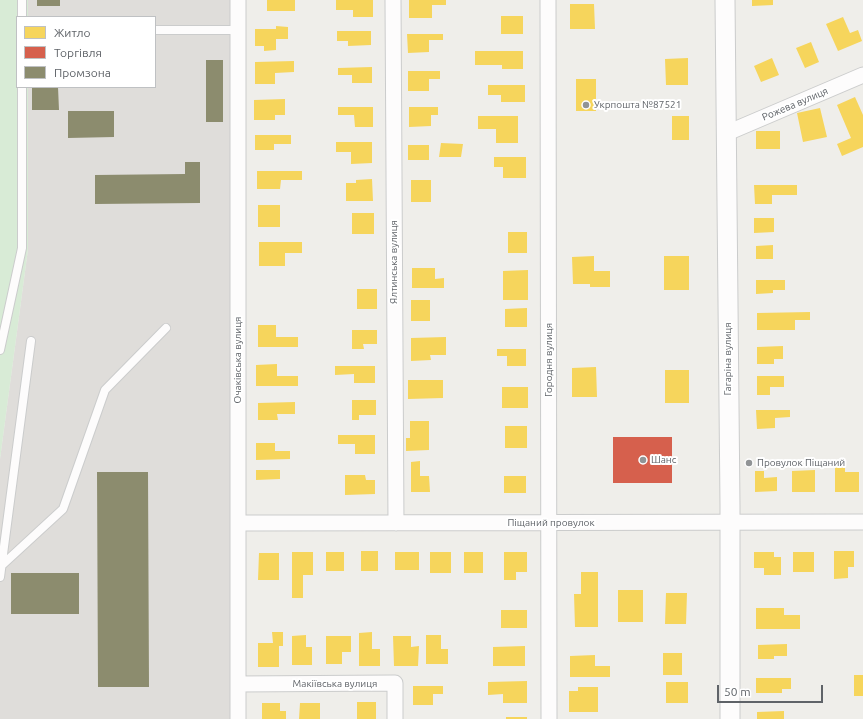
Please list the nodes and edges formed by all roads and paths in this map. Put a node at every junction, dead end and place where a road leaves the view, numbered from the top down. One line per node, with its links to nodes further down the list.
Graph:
1 (22, 0): 6 (lane)
2 (238, 0): 8 (street, Очаківська вулиця)
3 (393, 0): 16 (street, Ялтинська вулиця)
4 (548, 0): 17 (street, Городня вулиця)
5 (725, 0): 11 (street, Гагаріна вулиця)
6 (22, 16)
7 (156, 30): 8 (lane)
8 (238, 30): 19 (street, Очаківська вулиця)
9 (863, 75): 11 (street, Рожева вулиця)
10 (22, 88): 14 (lane)
11 (726, 133): 18 (street, Гагаріна вулиця)
12 (166, 328): 20 (lane)
13 (31, 341): 20 (lane)
14 (0, 350)
15 (863, 522): 18 (street, Піщаний провулок)
16 (396, 523): 17 (street, Піщаний провулок); 19 (street, Піщаний провулок)
17 (549, 523): 18 (street, Піщаний провулок); 25 (street, Городня вулиця)
18 (730, 523): 26 (street, Гагаріна вулиця)
19 (238, 524): 22 (street, Очаківська вулиця)
20 (2, 566): 21 (lane)
21 (0, 577)
22 (238, 684): 23 (street, Очаківська вулиця); 24 (street, Макіївська вулиця)
23 (238, 719)
24 (395, 719)
25 (549, 719)
26 (730, 719)

